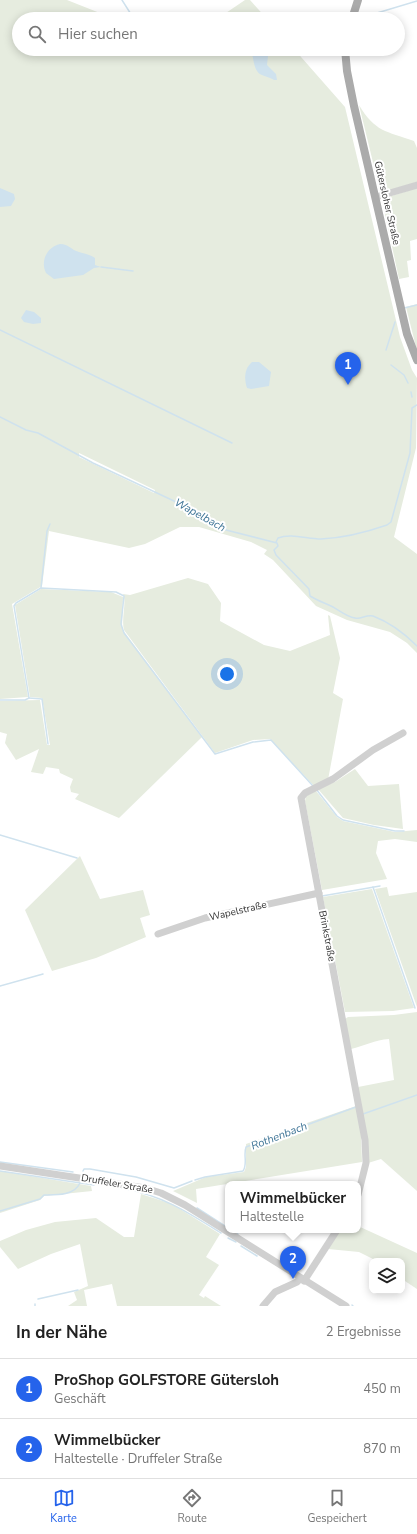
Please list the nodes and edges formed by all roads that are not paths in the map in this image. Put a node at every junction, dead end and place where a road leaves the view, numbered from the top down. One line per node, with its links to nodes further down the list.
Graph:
1 (358, 0): 2 (main road)
2 (354, 12)
3 (346, 56): 5 (main road, Gütersloher Straße)
4 (417, 185): 5 (street)
5 (376, 197): 6 (main road, Gütersloher Straße)
6 (417, 360)
7 (403, 733): 8 (street, Brinkstraße)
8 (319, 893): 9 (street, Wapelstraße); 11 (street, Brinkstraße)
9 (158, 934)
10 (0, 1166): 12 (street, Druffeler Straße)
11 (361, 1183)
12 (225, 1231)
13 (229, 1233): 15 (street, Druffeler Straße)
14 (335, 1233): 15 (street)
15 (302, 1280): 16 (street); 17 (street, Druffeler Straße)
16 (263, 1306)
17 (346, 1306)

